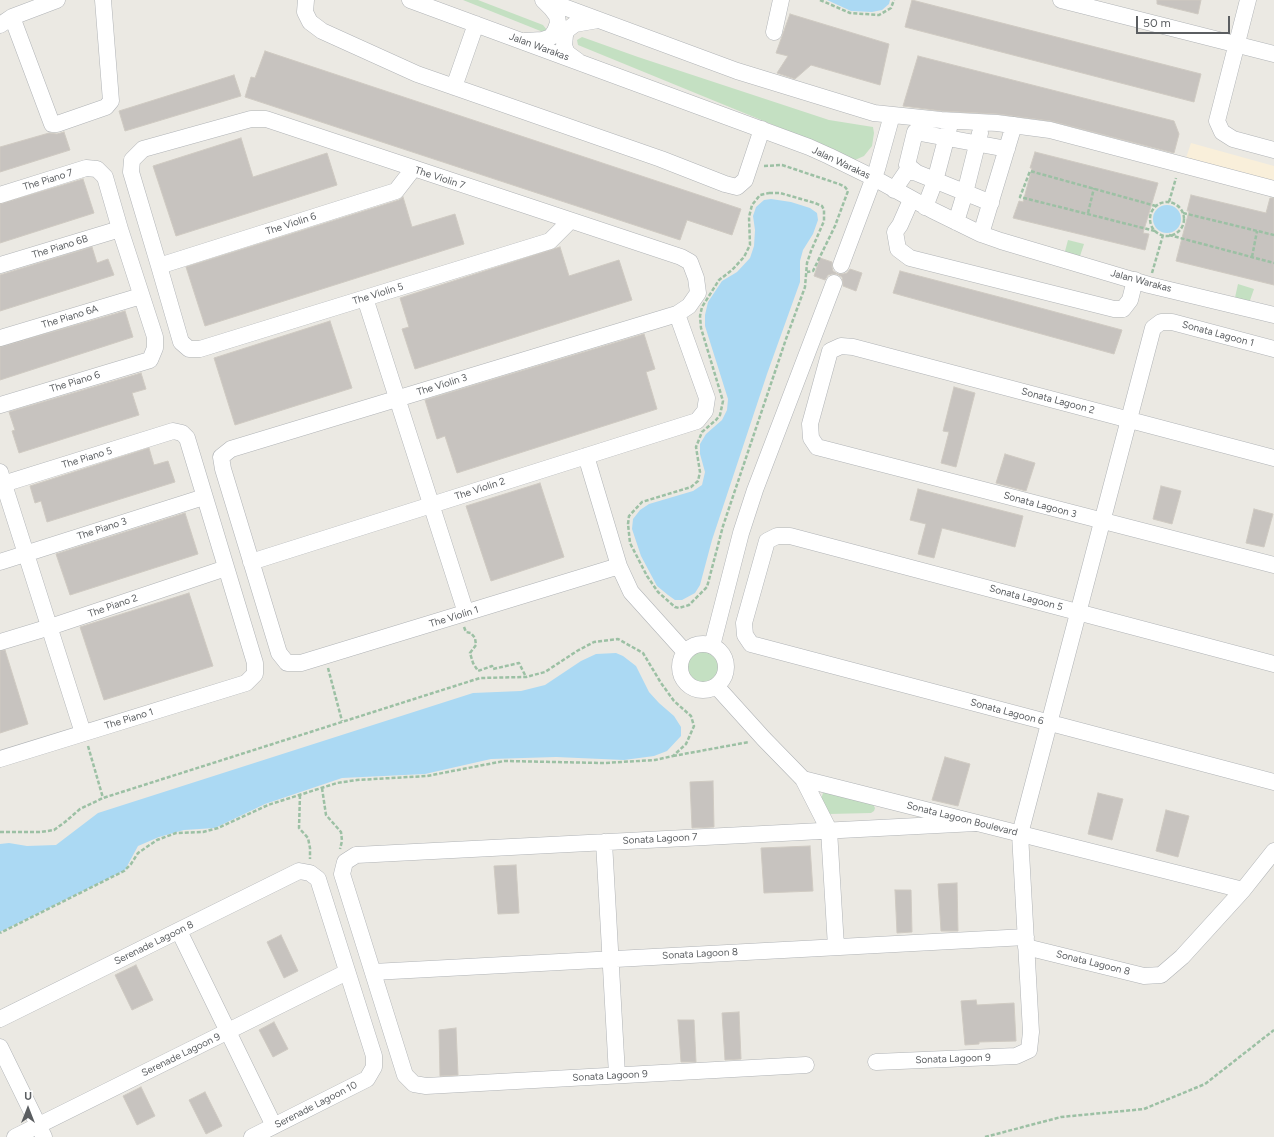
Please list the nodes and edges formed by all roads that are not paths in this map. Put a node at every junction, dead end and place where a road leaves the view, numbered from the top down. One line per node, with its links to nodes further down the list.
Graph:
1 (57, 0): 10 (street)
2 (103, 0): 10 (street)
3 (306, 0): 17 (street)
4 (410, 0): 11 (street, Jalan Warakas)
5 (544, 0): 9 (street); 13 (street)
6 (781, 0): 12 (street)
7 (1061, 0): 14 (street)
8 (1248, 0): 14 (street)
9 (599, 20): 16 (street); 18 (street)
10 (6, 21)
11 (476, 24): 13 (street, Jalan Warakas); 17 (street)
12 (774, 32)
13 (522, 41): 16 (street, Jalan Warakas)
14 (1237, 44): 15 (street); 27 (street)
15 (1274, 54)
16 (579, 62): 23 (street, Jalan Warakas)
17 (454, 87): 23 (street)
18 (892, 115): 22 (street); 30 (street)
19 (951, 121): 20 (street); 22 (street); 24 (street)
20 (982, 122): 21 (street); 25 (street)
21 (1014, 125): 26 (street); 32 (street)
22 (917, 126): 24 (street); 29 (street)
23 (762, 129): 30 (street, Jalan Warakas)
24 (948, 138): 25 (street); 31 (street)
25 (977, 143): 26 (street); 34 (street)
26 (1007, 149): 37 (street)
27 (1274, 150)
28 (414, 169): 38 (street, The Violin 7); 44 (street, The Violin 6); 44 (street, The Violin 7)
29 (917, 173): 31 (street); 33 (street)
30 (874, 178): 33 (street, Jalan Warakas); 43 (street)
31 (935, 181): 34 (street); 36 (street)
32 (1274, 189)
33 (894, 190): 36 (street, Jalan Warakas)
34 (965, 192): 37 (street); 39 (street)
35 (0, 195): 40 (street, The Piano 7)
36 (918, 203): 39 (street, Jalan Warakas); 45 (street)
37 (991, 203): 41 (street)
38 (570, 221): 48 (street, The Violin 5); 49 (street, The Violin 7)
39 (956, 222): 41 (street, Jalan Warakas)
40 (120, 229): 42 (street, The Piano 6B); 47 (street)
41 (981, 234): 45 (street, Jalan Warakas)
42 (0, 265)
43 (841, 265)
44 (160, 266): 48 (street, The Violin 5)
45 (1142, 282): 50 (street, Jalan Warakas)
46 (834, 283): 74 (street)
47 (141, 296): 51 (street, The Piano 6A); 54 (street, The Piano 6)
48 (365, 298): 53 (street)
49 (677, 314): 53 (street, The Violin 3); 57 (street, The Violin 2)
50 (1274, 316)
51 (0, 338)
52 (1274, 349): 55 (street, Sonata Lagoon 1)
53 (397, 398): 61 (street); 65 (street, The Violin 3)
54 (0, 405)
55 (1129, 420): 56 (street, Sonata Lagoon 2); 58 (street, Sonata Lagoon 2); 62 (street)
56 (811, 438): 62 (street, Sonata Lagoon 3)
57 (586, 456): 61 (street, The Violin 2); 67 (street)
58 (1274, 458)
59 (1, 480): 60 (street, The Piano 5); 63 (street)
60 (204, 497): 63 (street, The Piano 3); 68 (street)
61 (432, 505): 65 (street, The Violin 2); 70 (street)
62 (1102, 521): 66 (street, Sonata Lagoon 3); 69 (street)
63 (26, 554): 64 (street, The Piano 3); 71 (street)
64 (0, 562)
65 (251, 562): 70 (street, The Violin 1)
66 (1274, 565)
67 (619, 566): 70 (street, The Violin 1); 75 (street)
68 (226, 568): 71 (street, The Piano 2); 79 (street, The Piano 1)
69 (1078, 612): 72 (street, Sonata Lagoon 5); 76 (street, Sonata Lagoon 5); 78 (street)
70 (463, 614)
71 (50, 627): 73 (street, The Piano 2); 79 (street)
72 (745, 635): 78 (street, Sonata Lagoon 6)
73 (0, 642)
74 (712, 646): 75 (street); 77 (street)
75 (685, 652): 77 (street)
76 (1274, 664)
77 (717, 687): 81 (street)
78 (1049, 723): 82 (street, Sonata Lagoon 6); 85 (street)
79 (83, 733): 80 (street, The Piano 1)
80 (0, 759)
81 (803, 779): 83 (street, Sonata Lagoon Boulevard); 84 (street)
82 (1274, 782)
83 (976, 823): 84 (street, Sonata Lagoon 7); 85 (street, Sonata Lagoon Boulevard)
84 (829, 830): 86 (street, Sonata Lagoon 7); 91 (street)
85 (1020, 834): 88 (street, Sonata Lagoon Boulevard); 90 (street)
86 (604, 842): 92 (street); 94 (street, Sonata Lagoon 7)
87 (1274, 851): 88 (street)
88 (1243, 890): 90 (street, Sonata Lagoon 8)
89 (179, 931): 93 (street, Serenade Lagoon 8); 95 (street, Serenade Lagoon 8); 96 (street)
90 (1026, 942): 91 (street, Sonata Lagoon 8); 98 (street, Sonata Lagoon 9)
91 (836, 947): 92 (street, Sonata Lagoon 8)
92 (610, 959): 94 (street, Sonata Lagoon 8); 100 (street)
93 (347, 972): 96 (street, Serenade Lagoon 9); 101 (street, Serenade Lagoon 10)
94 (373, 972): 100 (street, Sonata Lagoon 9)
95 (0, 1019)
96 (228, 1031): 101 (street); 102 (street, Serenade Lagoon 9)
97 (0, 1047): 102 (street)
98 (876, 1062)
99 (806, 1065): 100 (street, Sonata Lagoon 9)
100 (617, 1076)
101 (274, 1126): 104 (street, Serenade Lagoon 10)
102 (41, 1131): 103 (street, Serenade Lagoon 9)
103 (15, 1137)
104 (252, 1137)

